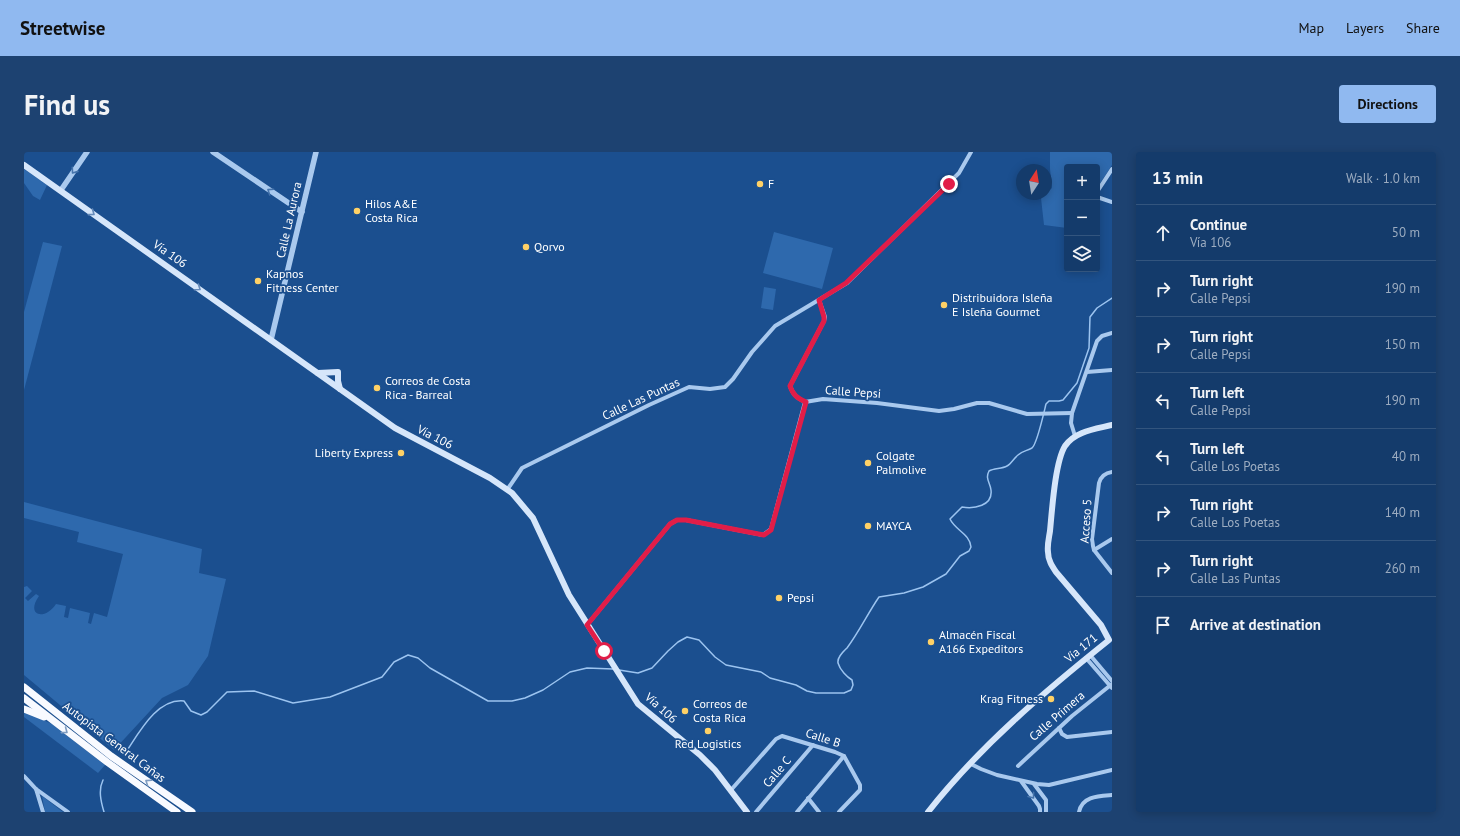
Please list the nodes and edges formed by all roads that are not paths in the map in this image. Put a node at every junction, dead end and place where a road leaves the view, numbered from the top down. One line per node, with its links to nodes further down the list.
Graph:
1 (87, 152): 8 (street, one-way to 8)
2 (213, 152): 11 (street, one-way to 2)
3 (316, 152): 11 (street, Calle La Aurora)
4 (971, 152): 12 (street, Calle Las Puntas)
5 (24, 165): 8 (main road, Vía 106)
6 (1112, 169): 7 (street)
7 (1100, 187)
8 (61, 190): 14 (main road, Vía 106, one-way to 14)
9 (1100, 198): 10 (street)
10 (1112, 202)
11 (302, 212): 14 (street, Calle La Aurora)
12 (819, 300): 19 (street); 24 (street, Calle Las Puntas)
13 (1112, 333): 16 (street)
14 (271, 340): 17 (main road, Vía 106)
15 (1112, 370): 16 (street)
16 (1087, 372): 20 (street)
17 (318, 373): 18 (main road, Vía 106); 18 (main road)
18 (340, 389): 24 (main road, Vía 106)
19 (806, 402): 20 (street, Calle Pepsi); 28 (street)
20 (1072, 413): 22 (street)
21 (1112, 425): 22 (main road)
22 (1075, 436): 29 (main road, Vía 171)
23 (1112, 472): 26 (street, Acceso 5)
24 (507, 490): 28 (main road, Vía 106)
25 (1112, 539): 26 (street)
26 (1094, 550): 27 (street, Acceso 5)
27 (1112, 573)
28 (587, 625): 49 (main road, Vía 106)
29 (1111, 639): 30 (main road, Vía 171)
30 (1088, 657): 32 (street); 42 (main road, Vía 171)
31 (24, 683): 40 (highway)
32 (1111, 685): 37 (street, Calle Primera)
33 (24, 687): 40 (highway, Autopista General Cañas)
34 (24, 698): 36 (highway, Autopista General Cañas)
35 (24, 708): 36 (highway)
36 (51, 720): 55 (highway, Autopista General Cañas, one-way to 55)
37 (1059, 728): 38 (street); 43 (street, Calle Primera)
38 (1112, 732)
39 (813, 745): 41 (street, Calle B); 49 (street, Calle B); 59 (street, Calle C)
40 (111, 756): 50 (highway, Autopista General Cañas, one-way to 40)
41 (844, 756): 52 (street); 62 (street, Calle B)
42 (971, 764): 46 (street); 63 (main road, Vía 171)
43 (1018, 766)
44 (1112, 770): 47 (street)
45 (24, 776): 48 (street)
46 (1021, 781): 47 (street); 64 (street, one-way to 64)
47 (1034, 784): 65 (street)
48 (36, 789): 53 (street); 54 (street)
49 (731, 790): 58 (main road, Vía 106)
50 (160, 791): 56 (highway, Autopista General Cañas); 57 (street)
51 (1112, 795): 66 (street)
52 (808, 798): 60 (street); 61 (street)
53 (43, 812)
54 (68, 812)
55 (176, 812)
56 (192, 812)
57 (198, 812)
58 (747, 812)
59 (756, 812)
60 (797, 812)
61 (819, 812)
62 (839, 812)
63 (928, 812)
64 (1040, 812)
65 (1046, 812)
66 (1079, 812)

